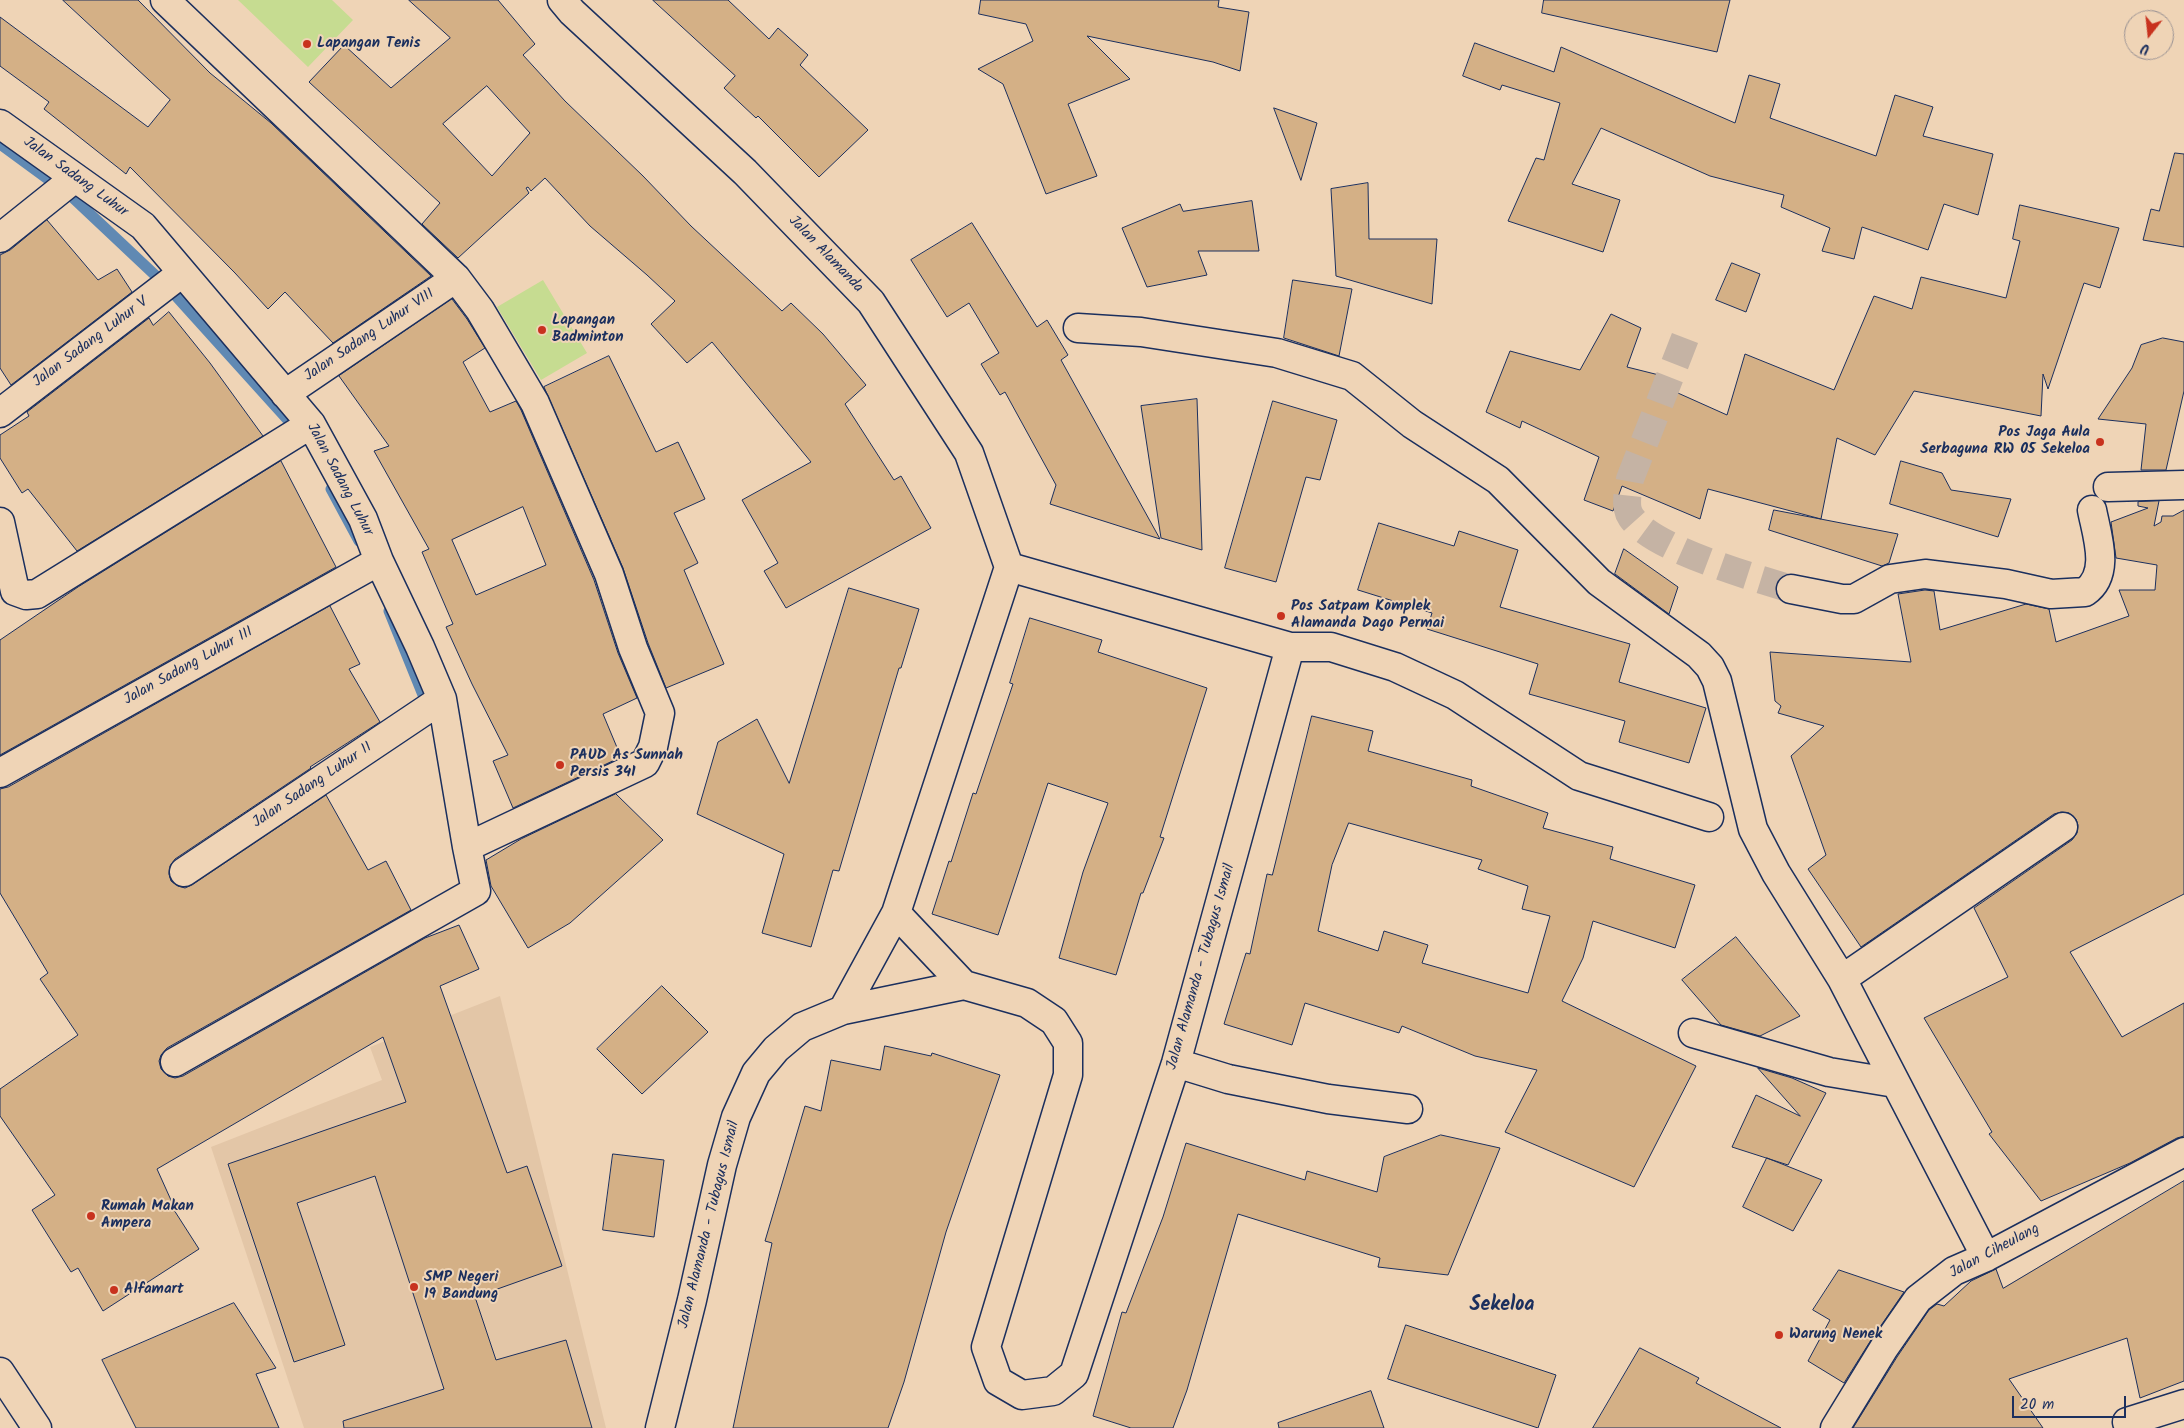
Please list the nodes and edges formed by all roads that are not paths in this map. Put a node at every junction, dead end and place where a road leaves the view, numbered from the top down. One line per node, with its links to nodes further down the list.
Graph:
1 (165, 0): 7 (street)
2 (562, 0): 17 (street, Jalan Alamanda)
3 (0, 124): 4 (street, Jalan Sadang Luhur)
4 (74, 178): 5 (street); 6 (street, Jalan Sadang Luhur)
5 (0, 238)
6 (182, 273): 9 (street, Jalan Sadang Luhur); 10 (street, Jalan Sadang Luhur V)
7 (456, 278): 9 (street, Jalan Sadang Luhur VIII); 24 (street)
8 (1078, 328): 27 (street)
9 (285, 394): 11 (street, Jalan Sadang Luhur)
10 (0, 413)
11 (311, 424): 15 (street); 16 (street, Jalan Sadang Luhur)
12 (2184, 485): 13 (street)
13 (2108, 487)
14 (2092, 510): 18 (street)
15 (0, 522)
16 (379, 561): 20 (street, Jalan Sadang Luhur); 21 (street, Jalan Sadang Luhur III)
17 (1009, 567): 19 (street); 26 (street)
18 (1791, 589)
19 (1290, 647): 22 (street); 32 (street, Jalan Alamanda - Tubagus Ismail)
20 (442, 699): 24 (street, Jalan Sadang Luhur); 25 (street, Jalan Sadang Luhur II)
21 (0, 773)
22 (1709, 817)
23 (2063, 827): 27 (street)
24 (466, 847): 31 (street, Jalan Sadang Luhur)
25 (184, 872)
26 (896, 913): 28 (street); 29 (street)
27 (1842, 979): 33 (street)
28 (964, 985): 29 (street, Jalan Alamanda - Tubagus Ismail); 32 (street, Jalan Alamanda - Tubagus Ismail)
29 (843, 1010): 41 (street, Jalan Alamanda - Tubagus Ismail)
30 (1693, 1033): 33 (street)
31 (175, 1062)
32 (1176, 1063): 34 (street)
33 (1895, 1083): 36 (street)
34 (1408, 1109)
35 (2184, 1152): 36 (street, Jalan Ciheulang)
36 (1986, 1256): 42 (street, Jalan Ciheulang)
37 (0, 1372): 40 (street)
38 (2184, 1404): 39 (street)
39 (2127, 1422)
40 (37, 1428)
41 (660, 1428)
42 (1835, 1428)

